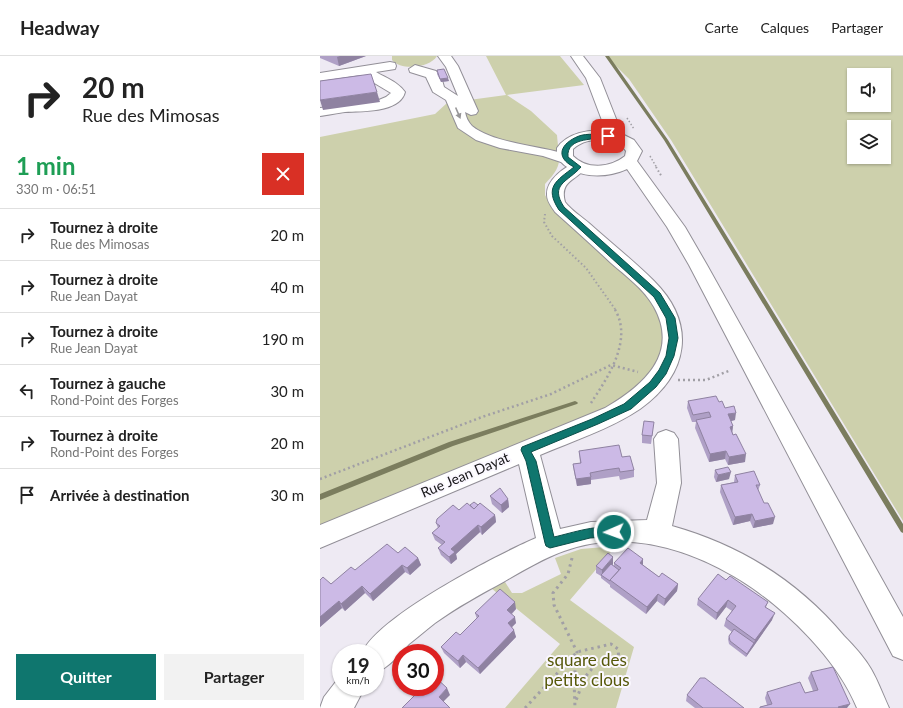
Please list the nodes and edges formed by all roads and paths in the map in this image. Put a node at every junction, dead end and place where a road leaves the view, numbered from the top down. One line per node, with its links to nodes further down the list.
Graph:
1 (378, 56): 8 (main road)
2 (443, 56): 6 (main road); 12 (main road)
3 (452, 56): 12 (main road)
4 (577, 56): 10 (main road)
5 (392, 63): 6 (main road); 7 (main road); 9 (main road)
6 (415, 69): 9 (main road)
7 (362, 70): 8 (main road); 11 (main road)
8 (320, 76)
9 (438, 89): 16 (main road, one-way to 16)
10 (604, 111): 13 (main road); 14 (main road)
11 (320, 112)
12 (472, 113): 14 (main road)
13 (616, 138): 14 (main road); 15 (main road)
14 (580, 139): 16 (main road)
15 (629, 161): 17 (main road); 18 (main road)
16 (572, 163): 17 (main road); 19 (main road)
17 (601, 170): 18 (main road)
18 (651, 194): 26 (main road)
19 (557, 203): 21 (main road, Rue Jean Dayat); 22 (path)
20 (666, 439): 23 (main road)
21 (526, 450): 24 (main road, Rue Jean Dayat); 25 (main road)
22 (320, 479)
23 (657, 533): 25 (main road); 34 (main road)
24 (320, 536)
25 (558, 541): 27 (main road); 28 (path)
26 (903, 646)
27 (384, 649)
28 (576, 652): 30 (path); 30 (path); 32 (path)
29 (344, 696): 31 (main road)
30 (575, 703): 33 (path)
31 (335, 708)
32 (525, 708)
33 (575, 708)
34 (873, 708)

